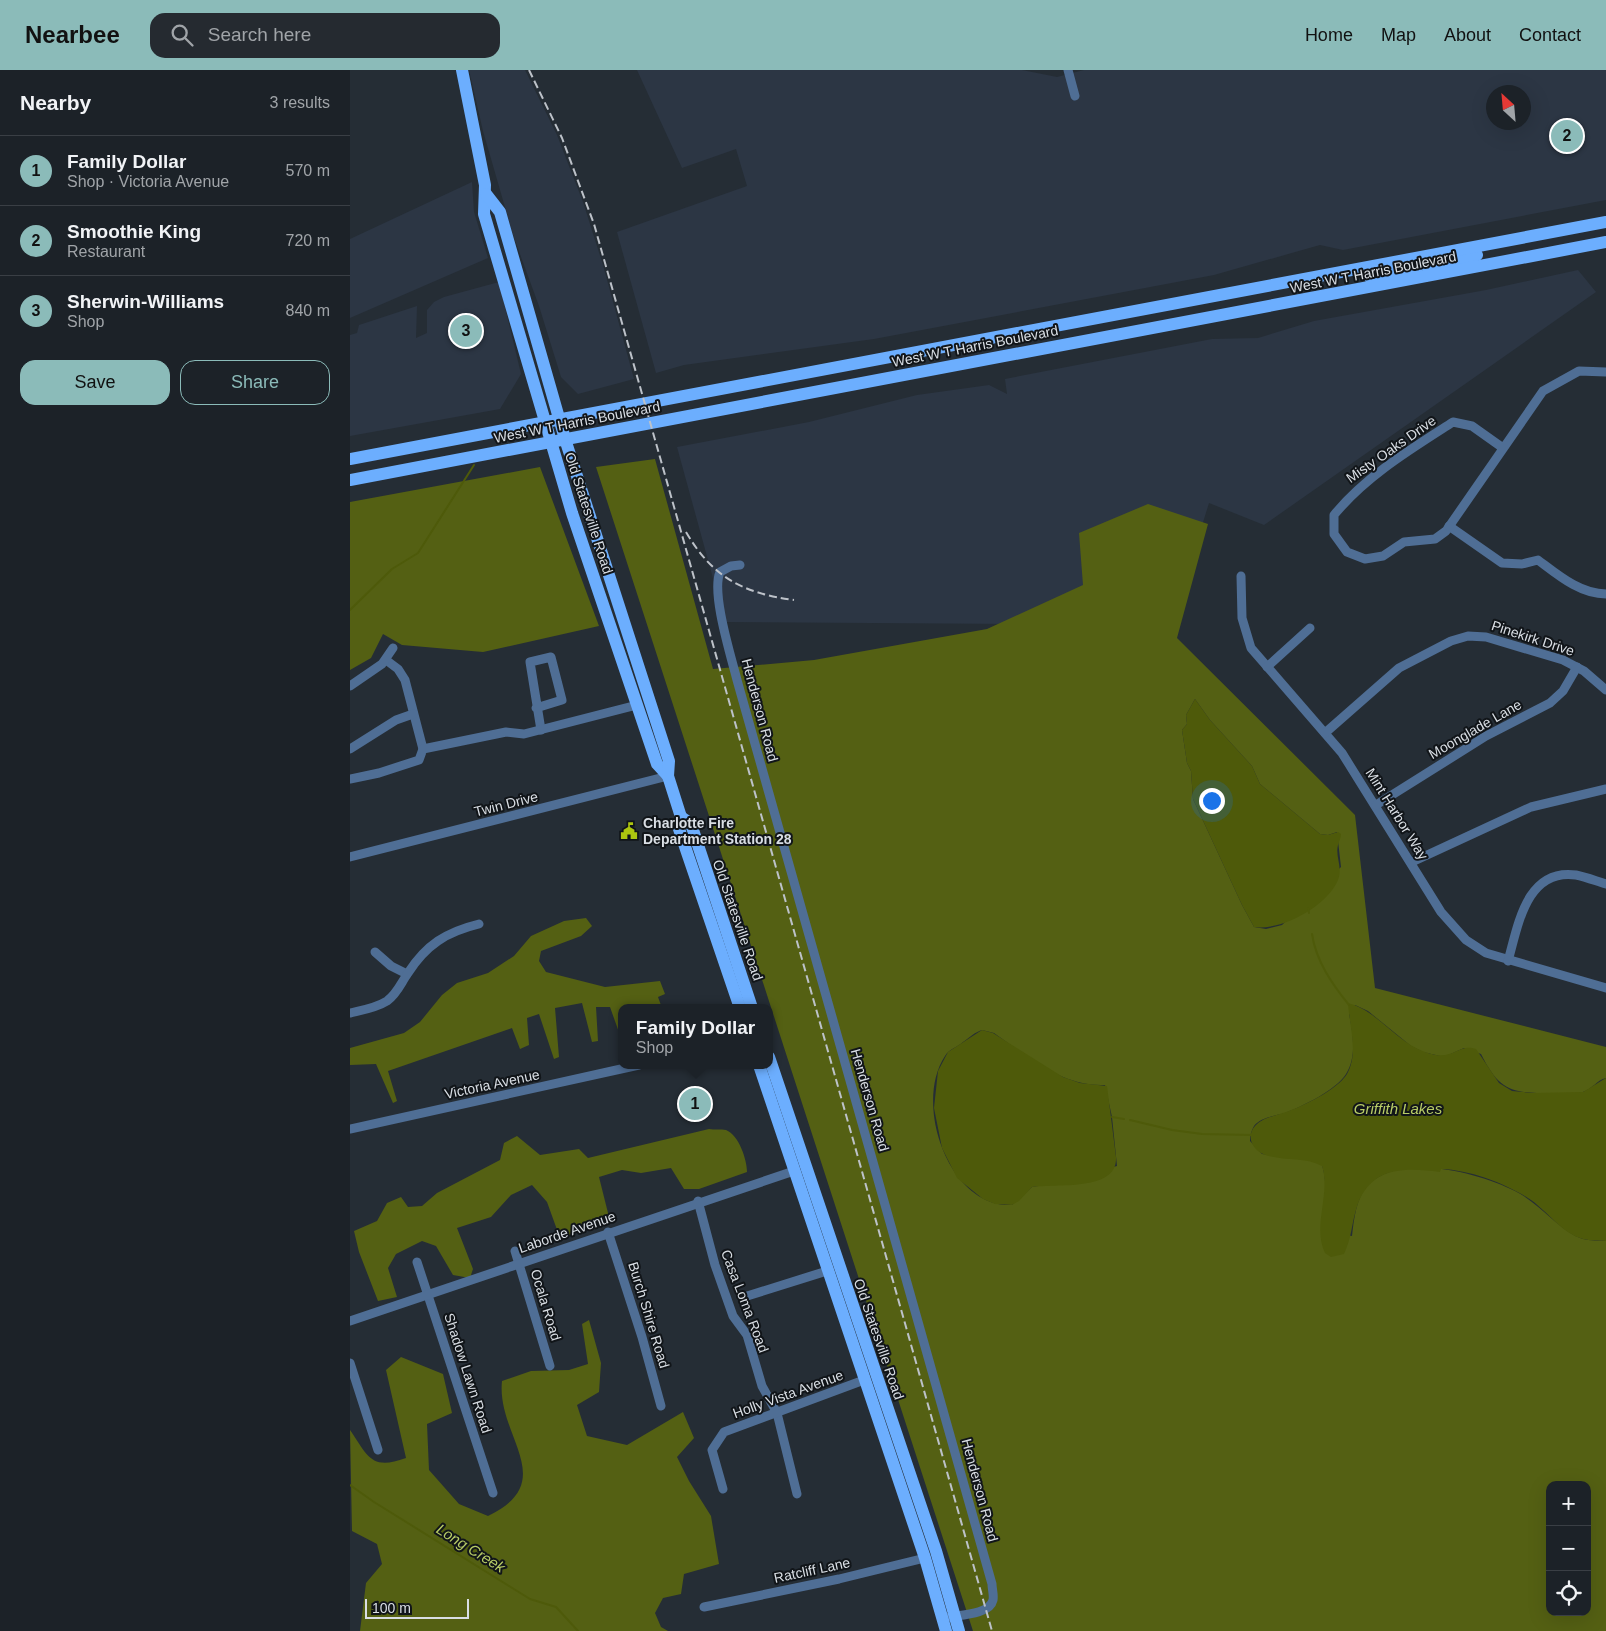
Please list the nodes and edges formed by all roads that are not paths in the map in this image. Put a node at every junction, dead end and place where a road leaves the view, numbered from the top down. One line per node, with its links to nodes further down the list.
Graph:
1 (462, 70): 4 (main road, Old Statesville Road)
2 (1068, 70): 3 (street)
3 (1075, 96)
4 (486, 199): 11 (main road); 11 (main road, Old Statesville Road); 14 (main road, Old Statesville Road)
5 (1606, 222): 6 (main road, West W T Harris Boulevard)
6 (1557, 232): 8 (main road, West W T Harris Boulevard); 9 (main road)
7 (1606, 242): 9 (main road, West W T Harris Boulevard)
8 (1428, 256): 10 (main road); 13 (main road, West W T Harris Boulevard)
9 (1424, 277): 10 (main road, West W T Harris Boulevard)
10 (1282, 304): 15 (main road, West W T Harris Boulevard)
11 (534, 333): 13 (main road, Old Statesville Road)
12 (1606, 372): 17 (street, Misty Oaks Drive)
13 (559, 420): 14 (main road, West W T Harris Boulevard); 15 (main road, Old Statesville Road)
14 (544, 422): 16 (main road, Old Statesville Road); 18 (main road, West W T Harris Boulevard)
15 (564, 439): 16 (main road, West W T Harris Boulevard); 38 (main road, Old Statesville Road)
16 (551, 442): 19 (main road, West W T Harris Boulevard); 31 (main road, Old Statesville Road)
17 (1503, 448): 20 (street, Misty Oaks Drive); 20 (street, Misty Oaks Drive)
18 (350, 459)
19 (350, 480)
20 (1449, 526): 23 (street)
21 (740, 565): 79 (street, Henderson Road)
22 (1241, 576): 27 (street, Mint Harbor Way)
23 (1606, 594)
24 (1310, 628): 27 (street)
25 (393, 648): 26 (street)
26 (386, 660): 29 (street); 33 (street)
27 (1266, 667): 35 (street, Mint Harbor Way)
28 (1577, 667): 30 (street, Pinekirk Drive); 35 (street, Pinekirk Drive); 41 (street, Moonglade Lane)
29 (350, 686)
30 (1606, 690)
31 (637, 705): 34 (street); 38 (main road, Old Statesville Road)
32 (536, 708): 32 (street); 34 (street)
33 (413, 714): 36 (street); 37 (street)
34 (541, 730): 36 (street)
35 (1325, 733): 41 (street, Mint Harbor Way)
36 (423, 748): 39 (street)
37 (350, 749)
38 (668, 776): 42 (main road, Old Statesville Road); 43 (street, Twin Drive)
39 (350, 779)
40 (1606, 789): 44 (street)
41 (1376, 805): 44 (street, Mint Harbor Way)
42 (681, 817): 51 (main road, Old Statesville Road); 52 (main road, Old Statesville Road)
43 (350, 857)
44 (1412, 862): 48 (street, Mint Harbor Way)
45 (1606, 884): 48 (street)
46 (478, 924): 49 (street)
47 (375, 952): 49 (street)
48 (1508, 961): 50 (street, Mint Harbor Way)
49 (407, 974): 53 (street)
50 (1606, 988)
51 (739, 1004)
52 (751, 1004)
53 (350, 1013)
54 (621, 1069): 57 (street, Victoria Avenue)
55 (760, 1069): 58 (main road, Old Statesville Road)
56 (773, 1069): 79 (main road, Old Statesville Road)
57 (350, 1129)
58 (794, 1171): 59 (street, Laborde Avenue); 64 (main road, Old Statesville Road)
59 (698, 1201): 60 (street, Laborde Avenue); 72 (street, Casa Loma Road)
60 (608, 1232): 63 (street, Laborde Avenue); 71 (street, Burch Shire Road)
61 (515, 1251): 63 (street, Ocala Road)
62 (417, 1262): 65 (street, Shadow Lawn Road)
63 (519, 1264): 65 (street, Laborde Avenue); 69 (street, Ocala Road)
64 (827, 1271): 66 (street); 70 (main road, Old Statesville Road)
65 (428, 1296): 67 (street, Laborde Avenue); 75 (street, Shadow Lawn Road)
66 (744, 1297)
67 (350, 1321)
68 (350, 1363): 73 (street)
69 (550, 1366)
70 (864, 1380): 72 (street, Holly Vista Avenue); 77 (main road, Old Statesville Road)
71 (661, 1406)
72 (777, 1413): 74 (street, Holly Vista Avenue); 76 (street, Casa Loma Road)
73 (378, 1450)
74 (722, 1489)
75 (493, 1493)
76 (797, 1494)
77 (925, 1558): 78 (street, Ratcliff Lane); 79 (main road, Old Statesville Road)
78 (704, 1607)
79 (949, 1617): 80 (main road, Old Statesville Road); 81 (main road, Old Statesville Road)
80 (946, 1631)
81 (959, 1631)

